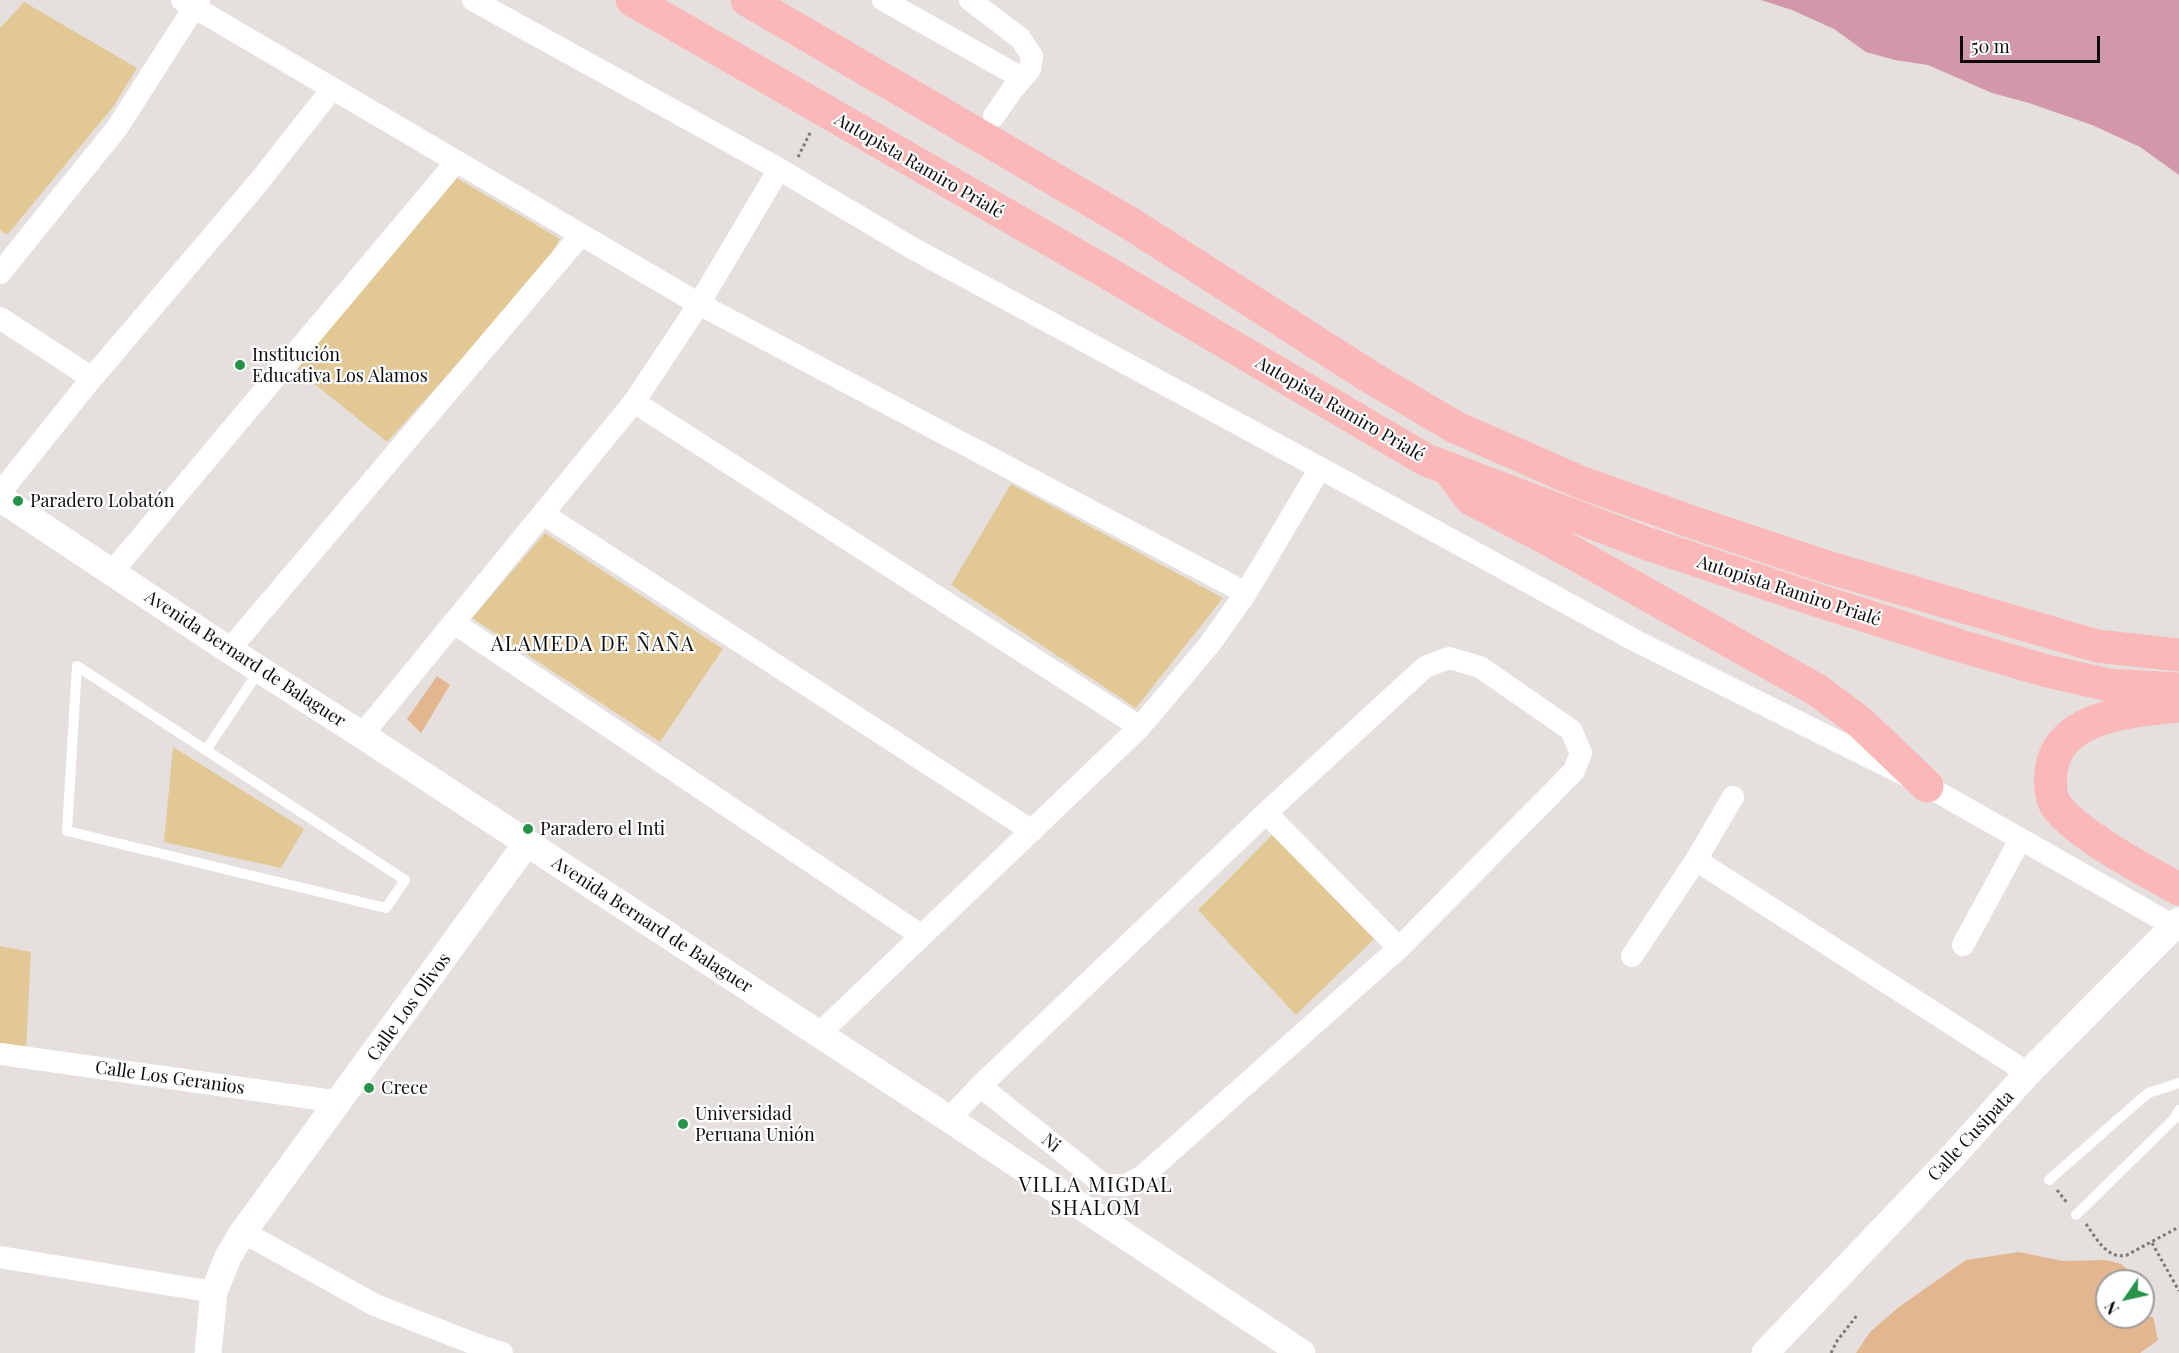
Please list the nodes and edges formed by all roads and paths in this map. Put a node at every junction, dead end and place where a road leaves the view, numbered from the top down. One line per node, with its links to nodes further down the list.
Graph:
1 (473, 0): 12 (street)
2 (632, 0): 9 (highway, Autopista Ramiro Prialé)
3 (747, 0): 28 (highway, Autopista Ramiro Prialé)
4 (883, 0): 7 (street)
5 (970, 0): 7 (street)
6 (192, 3): 8 (street); 14 (street)
7 (1022, 78): 10 (street)
8 (332, 89): 11 (street); 17 (street)
9 (822, 110): 12 (path); 19 (highway, Autopista Ramiro Prialé)
10 (994, 116)
11 (456, 162): 13 (street); 24 (street)
12 (784, 172): 15 (street); 20 (street)
13 (580, 236): 15 (street); 27 (street)
14 (0, 273)
15 (699, 304): 18 (street); 25 (street)
16 (0, 318): 17 (street)
17 (92, 378): 21 (street)
18 (634, 402): 23 (street); 32 (street)
19 (1446, 467): 30 (highway, Autopista Ramiro Prialé); 35 (highway)
20 (1320, 468): 25 (street); 35 (street)
21 (0, 493)
22 (0, 498): 24 (street, Avenida Bernard de Balaguer)
23 (543, 514): 26 (street); 38 (street)
24 (112, 572): 27 (street, Avenida Bernard de Balaguer)
25 (1246, 593): 32 (street)
26 (454, 623): 33 (street); 44 (street)
27 (229, 650): 29 (street, Avenida Bernard de Balaguer)
28 (2179, 655)
29 (260, 670): 33 (street, Avenida Bernard de Balaguer); 34 (lane)
30 (2179, 689)
31 (2179, 706): 42 (highway)
32 (1140, 728): 38 (street)
33 (362, 735): 40 (street, Avenida Bernard de Balaguer)
34 (206, 750): 34 (lane)
35 (1926, 786): 39 (street)
36 (1734, 797): 41 (street)
37 (1266, 813): 46 (street); 46 (street); 52 (street)
38 (1032, 831): 44 (street)
39 (2020, 840): 43 (street); 45 (street)
40 (527, 843): 48 (street, Avenida Bernard de Balaguer); 53 (street, Calle Los Olivos)
41 (1696, 860): 47 (street); 50 (street)
42 (2179, 889)
43 (2177, 924): 50 (street, Calle Cusipata)
44 (922, 936): 48 (street)
45 (1963, 945)
46 (1399, 948): 52 (street, Ni)
47 (1632, 956)
48 (819, 1034): 55 (street, Avenida Bernard de Balaguer)
49 (0, 1054): 53 (street, Calle Los Geranios)
50 (2028, 1073): 68 (street, Calle Cusipata)
51 (2179, 1083): 56 (lane)
52 (980, 1086): 55 (street)
53 (340, 1102): 59 (street, Calle Los Olivos)
54 (2179, 1110): 57 (lane)
55 (949, 1119): 67 (street, Avenida Bernard de Balaguer)
56 (2049, 1180): 57 (path)
57 (2076, 1215): 60 (path)
58 (2179, 1227): 60 (path)
59 (243, 1232): 63 (street, Calle Los Olivos); 66 (street)
60 (2151, 1243): 62 (path)
61 (0, 1257): 63 (street)
62 (2179, 1291)
63 (214, 1293): 65 (street, Calle Los Olivos)
64 (1858, 1314): 69 (path)
65 (207, 1353)
66 (502, 1353)
67 (1302, 1353)
68 (1765, 1353)
69 (1832, 1353)

